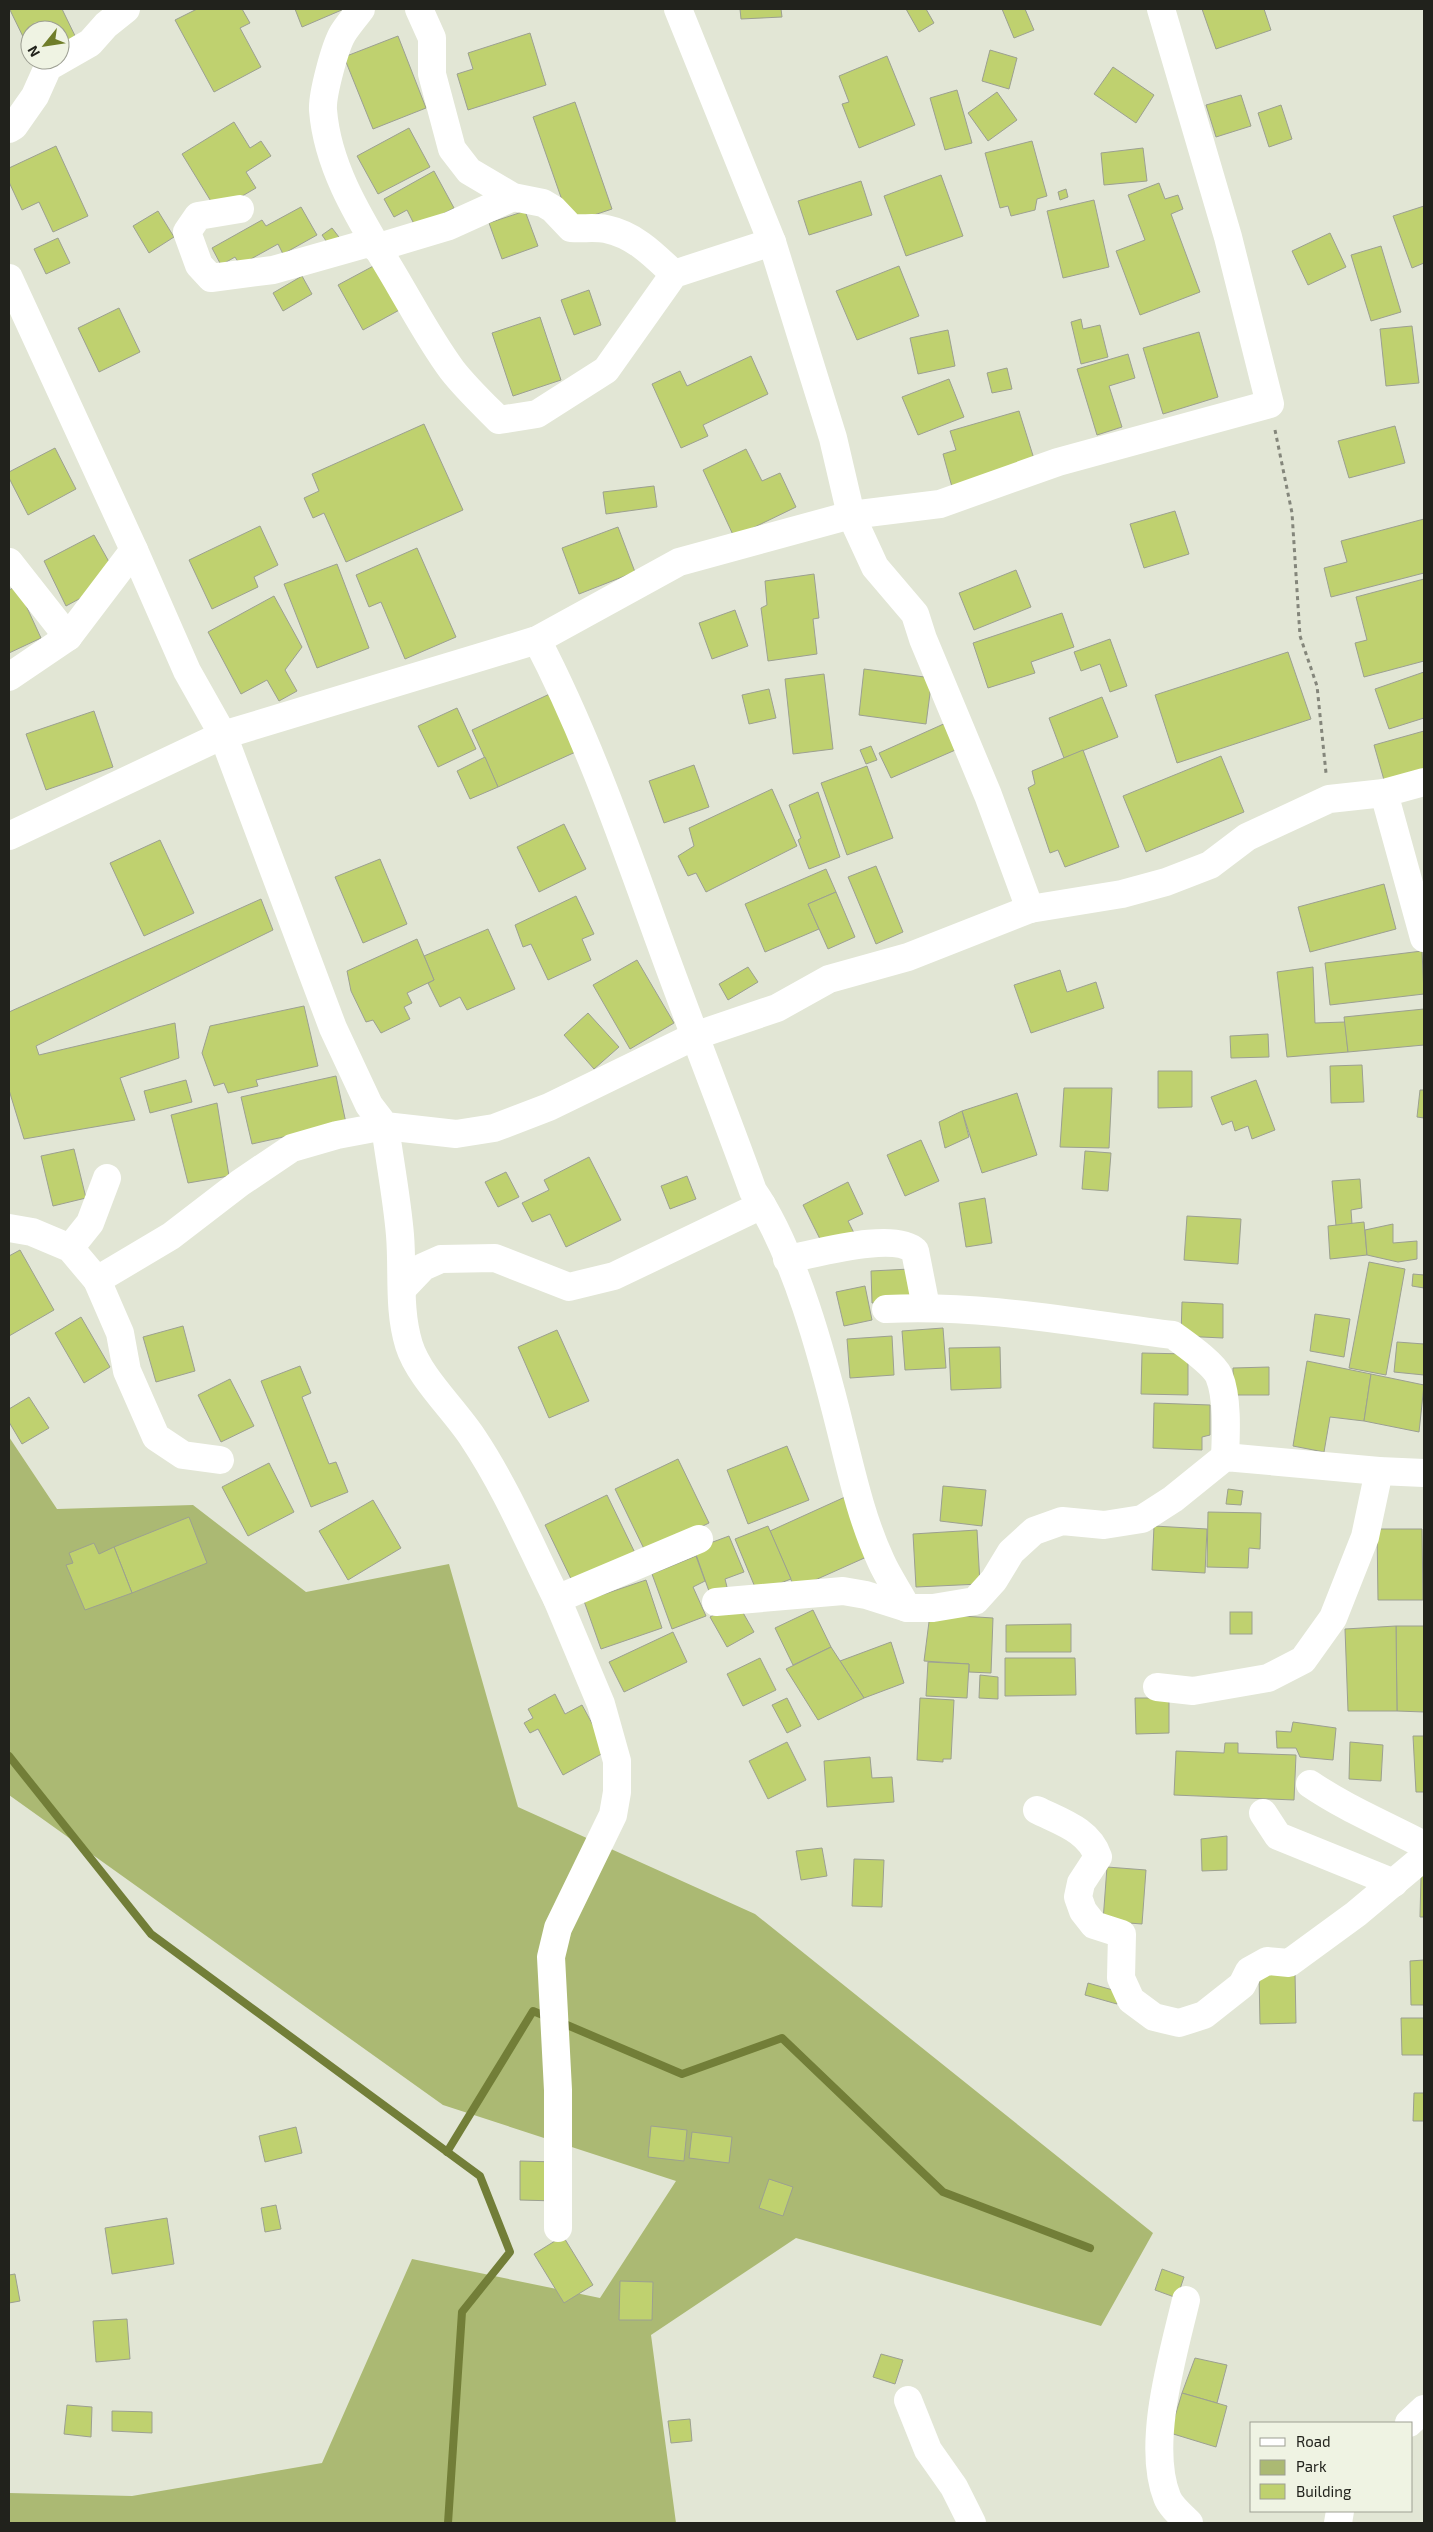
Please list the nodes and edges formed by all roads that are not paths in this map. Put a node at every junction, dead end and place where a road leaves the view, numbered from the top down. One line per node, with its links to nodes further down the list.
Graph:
1 (126, 9): 6 (street)
2 (361, 9): 10 (street)
3 (419, 9): 7 (street)
4 (678, 9): 9 (street)
5 (1161, 9): 13 (street)
6 (9, 129)
7 (513, 197): 10 (street); 11 (street)
8 (240, 209): 10 (street)
9 (772, 242): 11 (street); 13 (street)
10 (374, 245): 11 (street)
11 (674, 274)
12 (12, 293): 14 (street)
13 (851, 515): 17 (street); 23 (street)
14 (134, 550): 16 (street); 19 (street)
15 (9, 562): 16 (street)
16 (68, 637): 18 (street)
17 (537, 640): 19 (street); 25 (street)
18 (9, 677)
19 (223, 735): 22 (street); 26 (street)
20 (1424, 782): 21 (street)
21 (1384, 793): 23 (street); 24 (street)
22 (9, 836)
23 (1030, 909): 25 (street)
24 (1424, 938)
25 (697, 1035): 26 (street); 28 (street)
26 (385, 1126): 32 (street); 33 (street)
27 (107, 1178): 30 (street)
28 (762, 1205): 31 (street); 33 (street)
29 (9, 1228): 30 (street)
30 (70, 1248): 32 (street)
31 (787, 1259): 34 (street); 43 (street)
32 (97, 1280): 37 (street)
33 (402, 1288): 41 (street)
34 (926, 1307): 35 (street); 36 (street)
35 (886, 1310)
36 (1225, 1457): 38 (street); 43 (street)
37 (220, 1460)
38 (1379, 1471): 39 (street); 44 (street)
39 (1424, 1473)
40 (700, 1539): 41 (street)
41 (557, 1599): 51 (street)
42 (716, 1602): 43 (street)
43 (907, 1608)
44 (1157, 1687)
45 (1310, 1784): 48 (street)
46 (1037, 1810): 50 (street)
47 (1263, 1813): 50 (street)
48 (1424, 1845)
49 (1424, 1856): 50 (street)
50 (1394, 1883)
51 (558, 2228)
52 (1186, 2300): 57 (street)
53 (908, 2400): 56 (street)
54 (1424, 2409): 55 (street)
55 (1410, 2422)
56 (972, 2523)
57 (1189, 2523)

